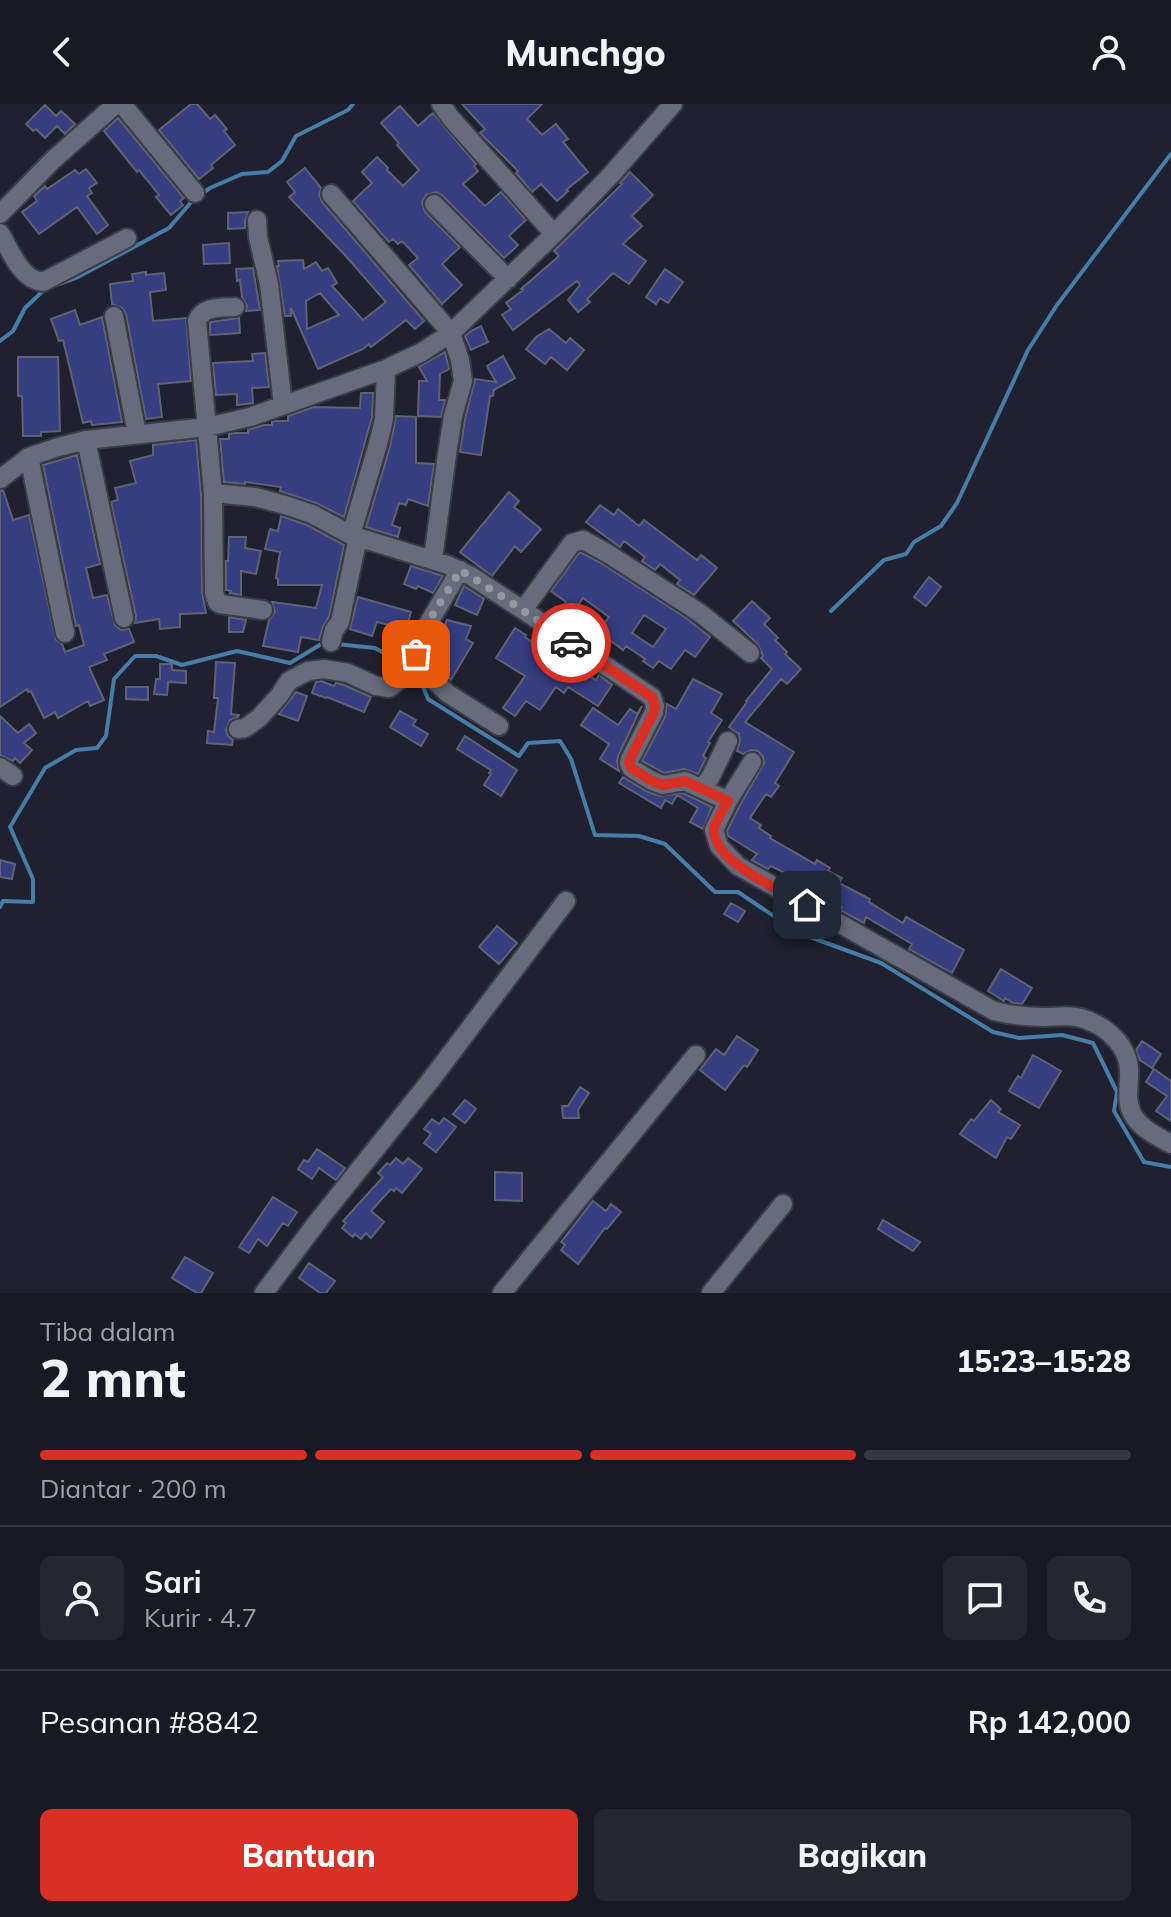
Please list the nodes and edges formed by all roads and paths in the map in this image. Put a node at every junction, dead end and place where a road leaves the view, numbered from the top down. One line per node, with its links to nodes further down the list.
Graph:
1 (116, 104): 8 (street)
2 (122, 104): 5 (street)
3 (441, 104): 11 (street)
4 (673, 104): 11 (street)
5 (195, 193)
6 (331, 194): 16 (street)
7 (434, 204): 13 (street)
8 (0, 214)
9 (257, 220): 18 (street)
10 (0, 233): 12 (street)
11 (554, 234): 13 (street)
12 (127, 238)
13 (508, 279): 16 (street)
14 (235, 307): 19 (street)
15 (114, 316): 20 (street)
16 (451, 333): 17 (street); 26 (street)
17 (386, 369): 18 (street); 25 (street)
18 (283, 405): 19 (street)
19 (207, 427): 20 (street); 24 (street)
20 (137, 434): 21 (street)
21 (86, 440): 22 (street); 30 (street)
22 (29, 457): 23 (street); 31 (street)
23 (0, 479)
24 (213, 493): 25 (street); 28 (street)
25 (354, 536): 26 (street); 32 (street)
26 (433, 559): 27 (street)
27 (460, 570): 29 (street); 34 (street)
28 (263, 610)
29 (523, 610): 33 (street); 39 (street)
30 (124, 618)
31 (65, 633)
32 (331, 642)
33 (750, 653)
34 (413, 664): 35 (street); 36 (street)
35 (499, 726)
36 (238, 729)
37 (728, 741): 39 (street)
38 (752, 762): 40 (street)
39 (702, 787): 40 (street)
40 (728, 801): 43 (street)
41 (566, 901): 45 (street)
42 (696, 1055): 46 (street)
43 (1171, 1144)
44 (783, 1204): 47 (street)
45 (264, 1293)
46 (502, 1293)
47 (711, 1293)

